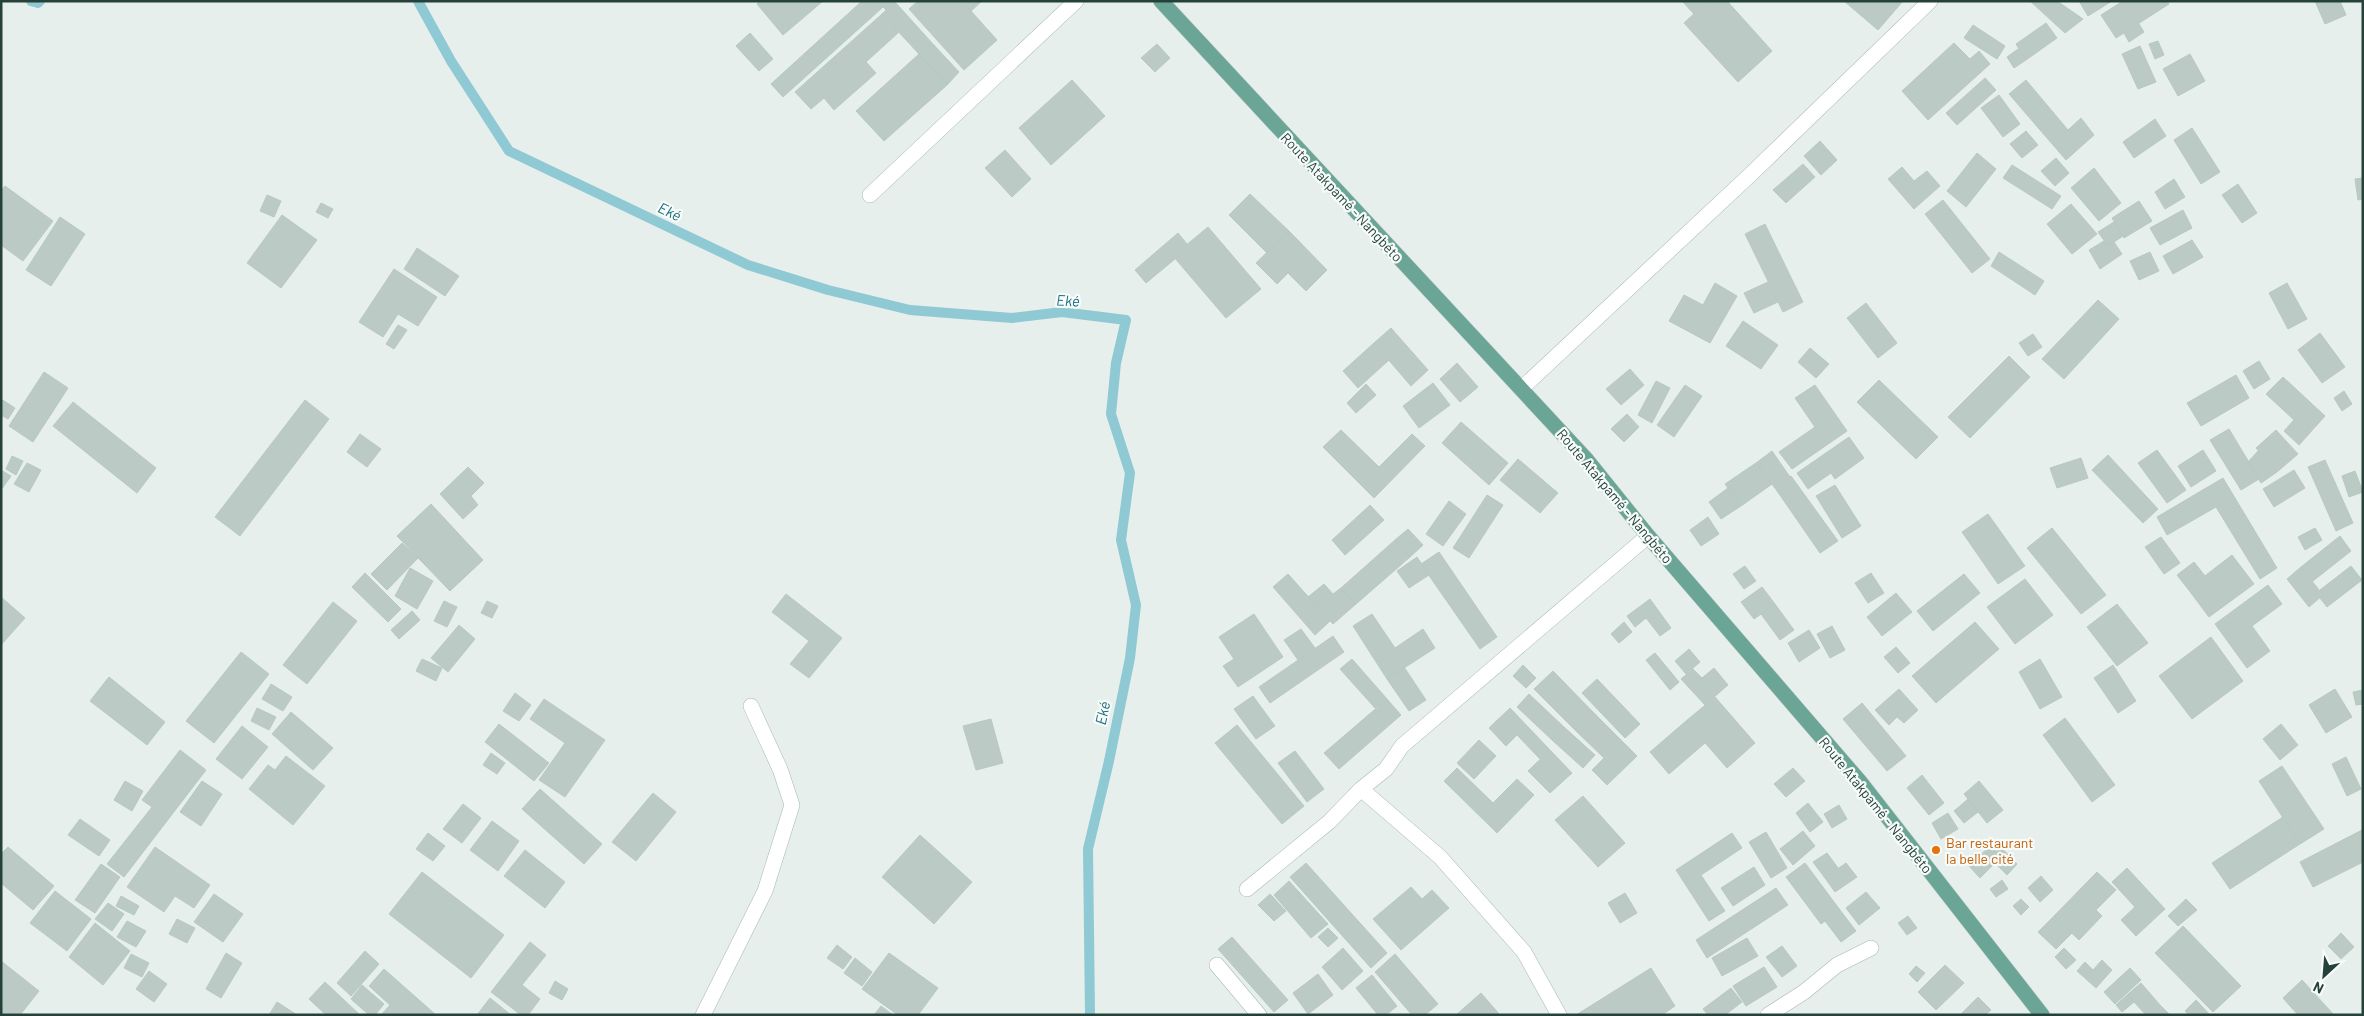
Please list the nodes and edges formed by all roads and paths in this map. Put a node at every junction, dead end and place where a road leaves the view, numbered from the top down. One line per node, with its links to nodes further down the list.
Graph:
1 (1076, 1): 4 (street)
2 (1160, 1): 5 (main road, Route Atakpamé - Nangbéto)
3 (1930, 1): 5 (street)
4 (870, 195)
5 (1521, 389): 6 (main road, Route Atakpamé - Nangbéto)
6 (1648, 536): 8 (street); 16 (main road, Route Atakpamé - Nangbéto)
7 (751, 706): 12 (street)
8 (1361, 789): 9 (street); 14 (street)
9 (1247, 889)
10 (1871, 948): 15 (street)
11 (1218, 965): 13 (street)
12 (703, 1015)
13 (1260, 1015)
14 (1560, 1015)
15 (1768, 1015)
16 (2042, 1015)

